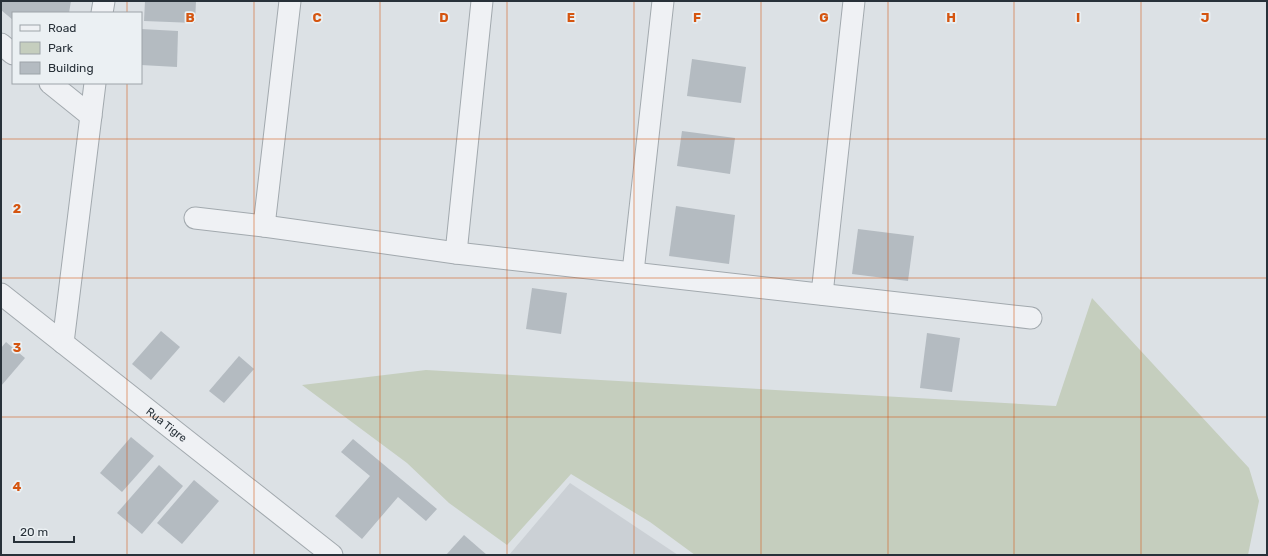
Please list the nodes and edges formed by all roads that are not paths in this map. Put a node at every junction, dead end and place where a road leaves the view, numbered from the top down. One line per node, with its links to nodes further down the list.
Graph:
1 (104, 1): 6 (street)
2 (290, 1): 13 (street)
3 (482, 1): 14 (street)
4 (663, 1): 15 (street)
5 (854, 1): 17 (street)
6 (102, 12)
7 (1, 44): 8 (street)
8 (12, 53)
9 (51, 84): 11 (street)
10 (95, 84): 11 (street)
11 (91, 116): 19 (street)
12 (196, 218): 13 (street)
13 (264, 226): 14 (street)
14 (456, 253): 15 (street)
15 (633, 272): 17 (street)
16 (1, 294): 19 (street, Rua Tigre)
17 (822, 294): 18 (street)
18 (1031, 318)
19 (63, 343): 20 (street, Rua Tigre)
20 (332, 555)

